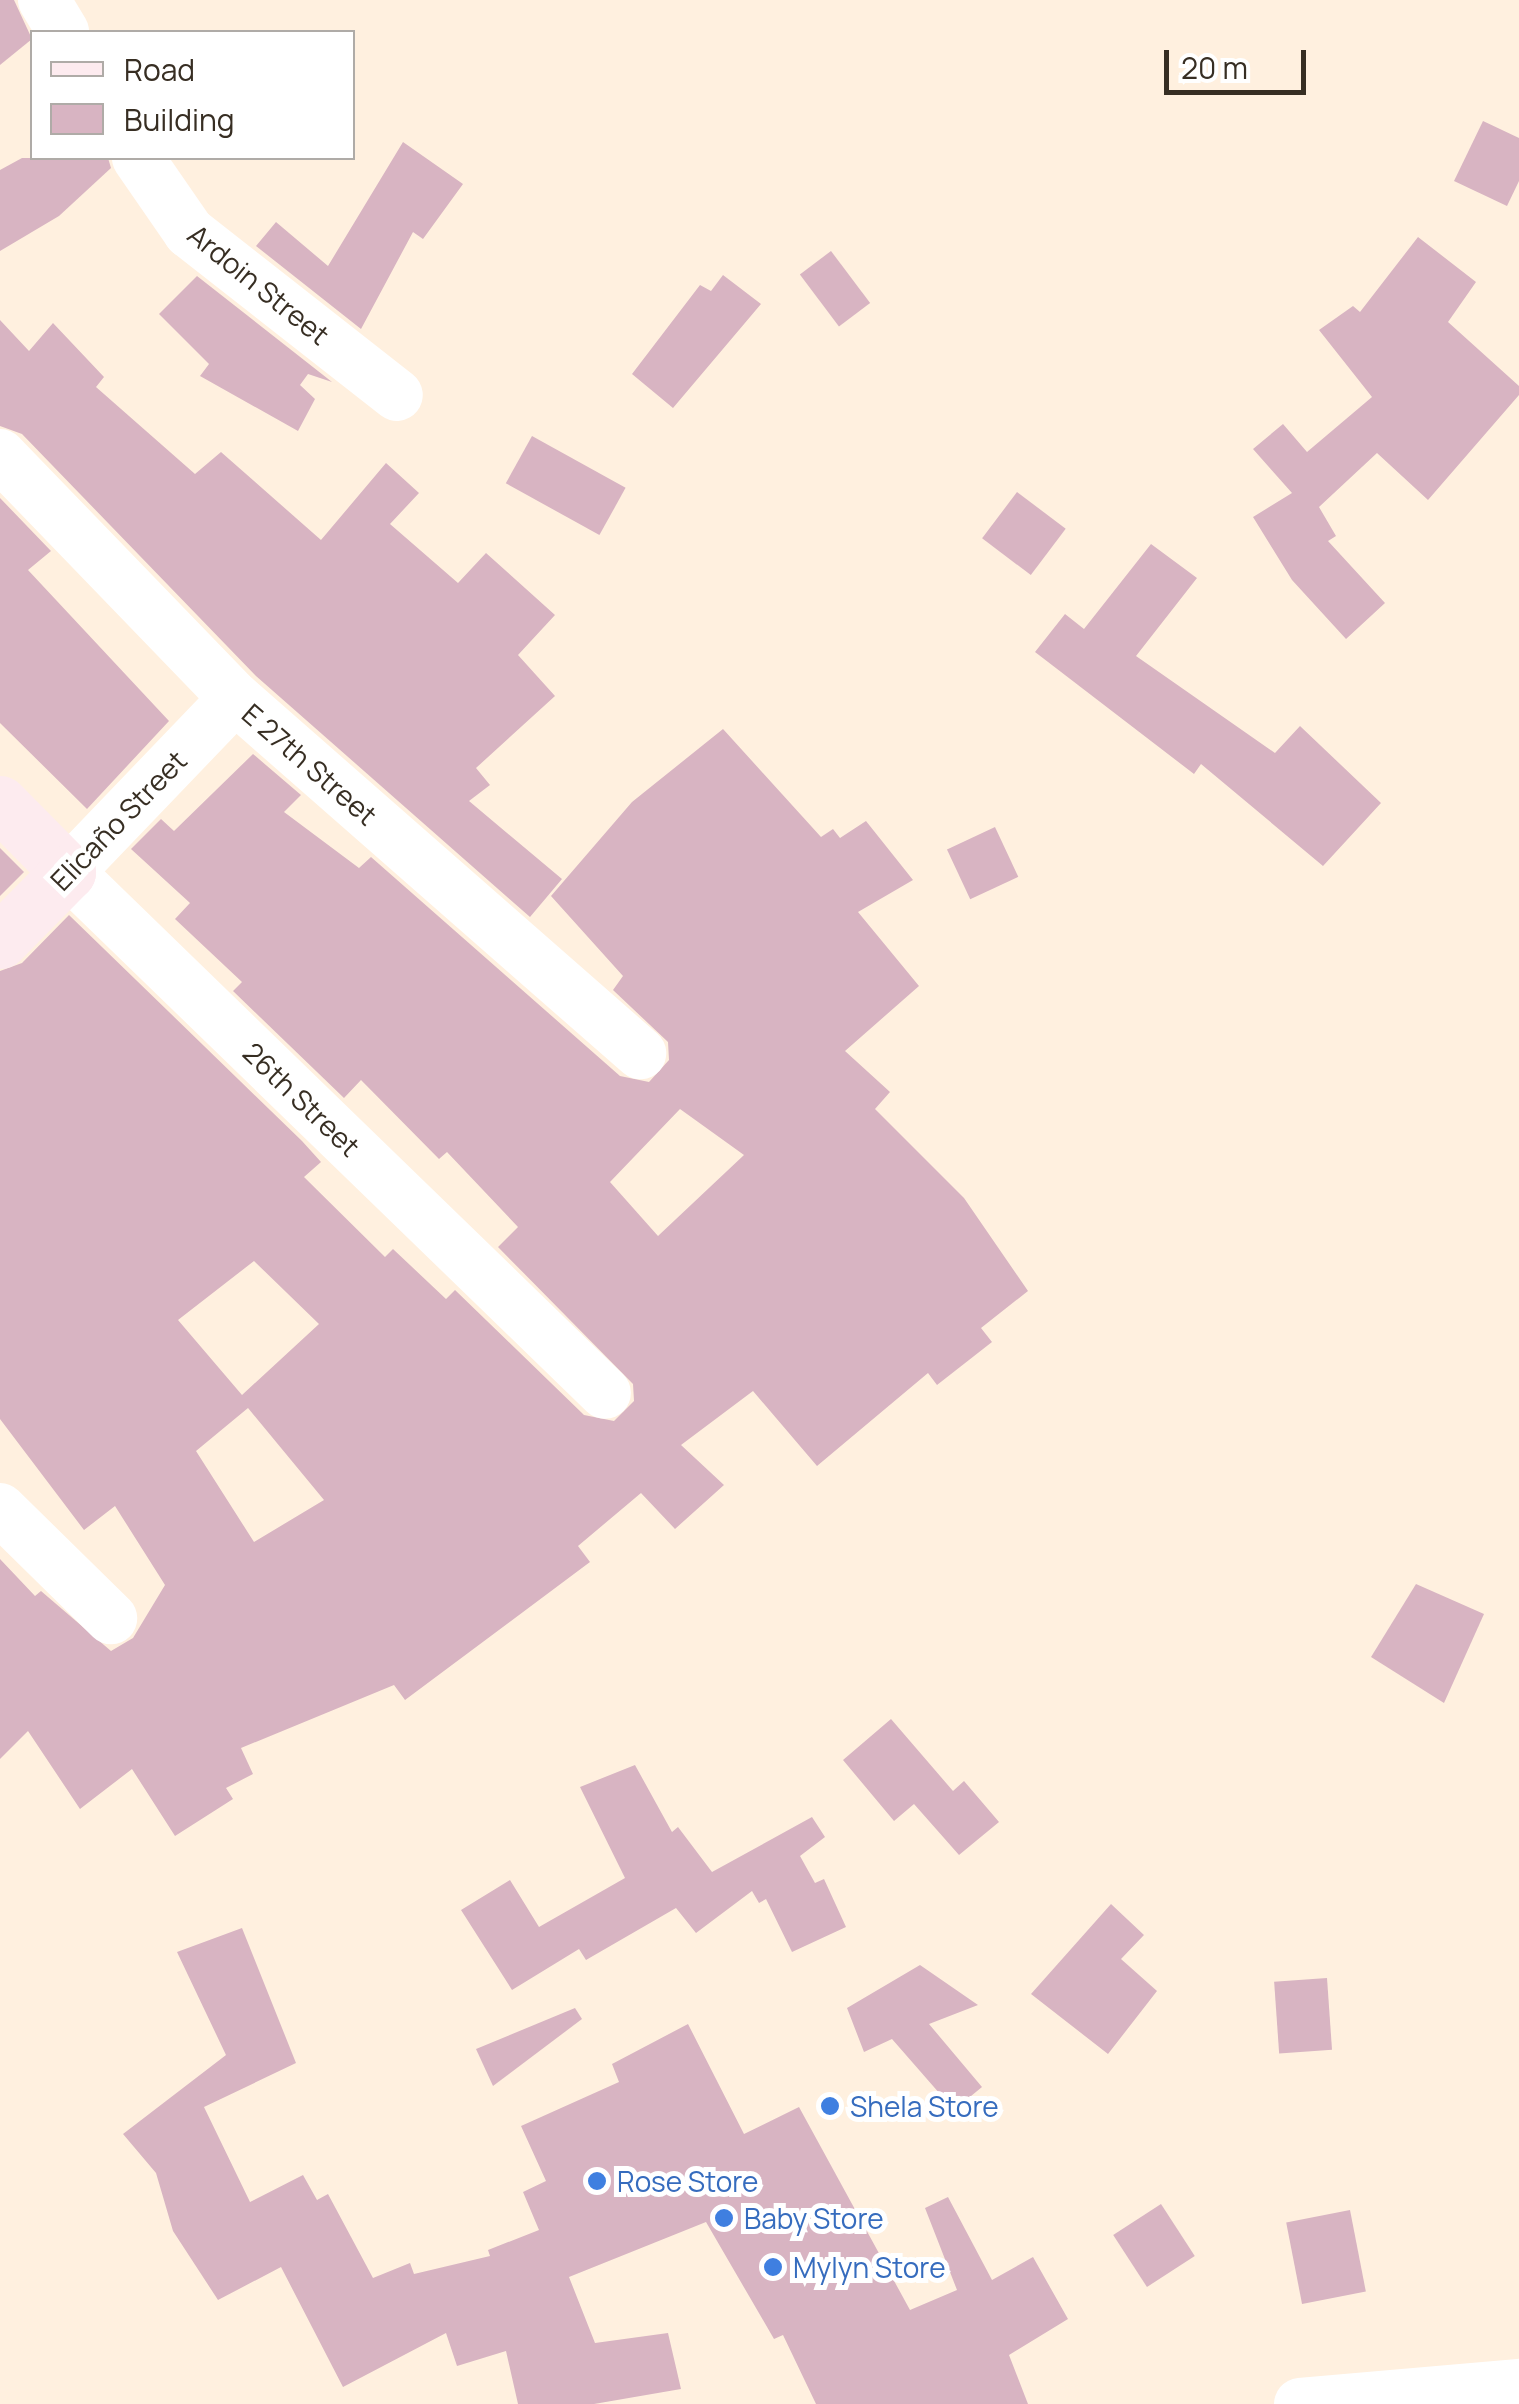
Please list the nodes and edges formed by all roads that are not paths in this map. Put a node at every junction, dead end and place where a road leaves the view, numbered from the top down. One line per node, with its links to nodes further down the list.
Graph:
1 (44, 0): 2 (street)
2 (62, 30)
3 (139, 160): 4 (street, Ardoin Street)
4 (398, 395)
5 (0, 455): 6 (street, E 27th Street)
6 (235, 698): 8 (street, Elicaño Street); 10 (street, E 27th Street)
7 (0, 803): 8 (street, 26th Street)
8 (68, 872): 9 (street, Elicaño Street); 11 (street, 26th Street)
9 (0, 941)
10 (640, 1053)
11 (606, 1393)
12 (0, 1509): 13 (street)
13 (111, 1618)
14 (1519, 2385): 15 (street)
15 (1300, 2404)

